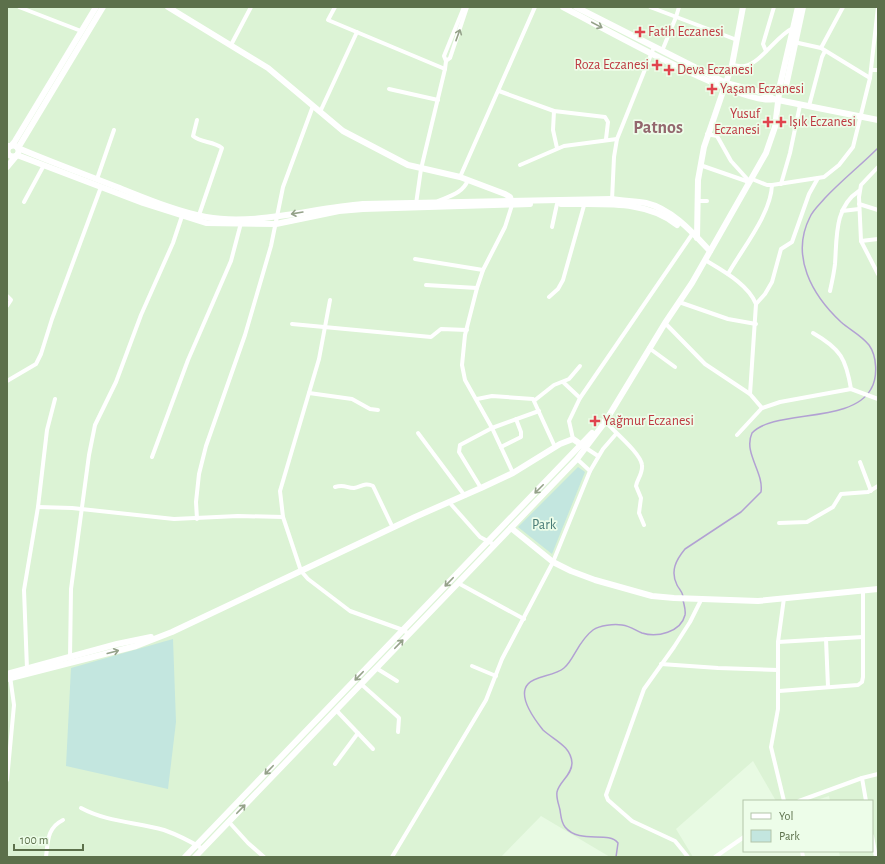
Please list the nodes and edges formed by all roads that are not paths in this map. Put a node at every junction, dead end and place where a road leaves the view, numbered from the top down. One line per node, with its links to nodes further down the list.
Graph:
1 (19, 7): 22 (street)
2 (96, 7): 22 (street)
3 (103, 7): 57 (street)
4 (168, 7): 26 (street)
5 (252, 7): 26 (street)
6 (335, 7): 23 (street)
7 (464, 7): 33 (street)
8 (467, 7): 33 (street, one-way to 8)
9 (535, 7): 41 (street)
10 (563, 7): 32 (street, one-way to 32)
11 (576, 7): 27 (street)
12 (650, 7): 20 (street)
13 (678, 7): 20 (street)
14 (743, 7): 24 (street)
15 (774, 7): 30 (street)
16 (798, 7): 21 (street)
17 (802, 7): 25 (street)
18 (843, 7): 28 (street)
19 (878, 7): 36 (street)
20 (676, 17): 24 (street); 29 (street)
21 (793, 28): 25 (street); 30 (street)
22 (81, 31): 57 (street)
23 (357, 32): 35 (street); 48 (street)
24 (737, 40): 34 (street)
25 (793, 41): 28 (street); 42 (street)
26 (231, 44): 45 (street)
27 (654, 47): 29 (street); 32 (street)
28 (820, 48): 31 (street)
29 (662, 51): 39 (street)
30 (766, 51): 34 (street)
31 (825, 51): 38 (street); 46 (street)
32 (651, 54): 39 (street); 55 (street)
33 (446, 61): 35 (street)
34 (732, 65): 39 (street)
35 (445, 69): 43 (street)
36 (871, 70): 37 (street); 38 (street)
37 (878, 70)
38 (870, 78): 49 (street)
39 (725, 85): 42 (street); 53 (street)
40 (389, 89): 43 (street)
41 (499, 91): 47 (street); 66 (street)
42 (776, 99): 44 (street); 70 (street)
43 (438, 100): 65 (street)
44 (800, 104): 46 (street); 71 (street)
45 (313, 106): 48 (street); 92 (street)
46 (809, 106): 49 (street)
47 (554, 111): 54 (street); 56 (street)
48 (320, 112): 65 (street)
49 (860, 116): 51 (street); 67 (street)
50 (197, 120): 90 (street)
51 (878, 120)
52 (114, 130): 68 (street)
53 (707, 134): 62 (street); 70 (street)
54 (606, 139): 55 (street); 56 (street)
55 (617, 139): 81 (street)
56 (557, 148): 61 (street)
57 (13, 149): 58 (street); 59 (street); 60 (street); 68 (street)
58 (8, 153): 59 (street)
59 (12, 161): 63 (street)
60 (44, 165): 73 (street); 78 (street)
61 (520, 165)
62 (700, 165): 70 (street); 76 (street)
63 (7, 167)
64 (878, 167): 75 (street)
65 (421, 169): 66 (street); 86 (street)
66 (460, 177): 69 (street)
67 (818, 178): 71 (street); 112 (street)
68 (97, 179): 90 (street)
69 (468, 180): 74 (street); 79 (street)
70 (751, 181): 72 (street); 99 (street)
71 (781, 184): 72 (street)
72 (772, 185): 103 (street)
73 (100, 187): 91 (street); 123 (street)
74 (496, 190): 82 (street); 83 (street)
75 (859, 191): 85 (street); 89 (street)
76 (697, 201): 77 (street); 96 (street)
77 (707, 201)
78 (24, 202)
79 (436, 202): 82 (street); 86 (street)
80 (585, 202): 81 (street); 83 (street); 84 (street); 109 (street)
81 (612, 202): 96 (street)
82 (494, 203): 83 (street); 86 (street)
83 (512, 203): 84 (street); 102 (street)
84 (557, 204): 95 (street)
85 (859, 204): 87 (street); 88 (street)
86 (416, 205): 92 (street, one-way to 92); 94 (street)
87 (859, 209): 89 (street); 98 (street)
88 (878, 210)
89 (842, 211): 107 (street)
90 (199, 215): 93 (street)
91 (182, 216): 93 (street); 159 (street)
92 (277, 217): 93 (street); 94 (street)
93 (242, 221): 94 (street); 147 (street)
94 (276, 224): 161 (street)
95 (552, 227)
96 (694, 237): 99 (street); 128 (street)
97 (878, 239): 98 (street)
98 (861, 241): 104 (street)
99 (710, 251): 101 (street)
100 (415, 259): 102 (street)
101 (705, 260): 103 (street); 111 (street)
102 (483, 270): 106 (street)
103 (728, 274): 112 (street)
104 (878, 274)
105 (426, 285): 106 (street)
106 (477, 288): 118 (street)
107 (830, 291)
108 (7, 296): 113 (street)
109 (549, 297)
110 (330, 300): 117 (street)
111 (679, 302): 114 (street); 116 (street)
112 (756, 304): 116 (street)
113 (7, 306)
114 (665, 323): 120 (street); 127 (street)
115 (292, 324): 117 (street)
116 (756, 324): 127 (street)
117 (326, 328): 118 (street); 126 (street)
118 (467, 330): 130 (street)
119 (813, 333): 125 (street)
120 (649, 348): 122 (street); 137 (street)
121 (580, 366): 124 (street)
122 (675, 367)
123 (7, 381)
124 (563, 382): 128 (street); 132 (street)
125 (851, 389): 131 (street); 133 (street)
126 (309, 394): 134 (street); 160 (street)
127 (750, 394): 133 (street)
128 (580, 398): 142 (street)
129 (55, 399): 158 (street)
130 (477, 399): 132 (street); 138 (street)
131 (878, 399)
132 (534, 400): 135 (street)
133 (762, 408): 141 (street)
134 (378, 410)
135 (539, 411): 136 (street); 145 (street)
136 (516, 419): 138 (street); 144 (street)
137 (604, 421): 140 (street); 143 (street)
138 (492, 428): 144 (street); 154 (street)
139 (418, 433): 156 (street)
140 (616, 434): 146 (street); 163 (street)
141 (737, 435)
142 (573, 439): 143 (street); 145 (street)
143 (584, 446): 146 (street); 148 (street); 166 (street, one-way to 166)
144 (501, 447): 151 (street)
145 (554, 447): 151 (street)
146 (598, 456): 150 (street)
147 (152, 457)
148 (577, 458): 150 (street); 165 (street)
149 (860, 462): 155 (street)
150 (590, 471): 168 (street)
151 (513, 473): 154 (street)
152 (878, 486): 155 (street)
153 (335, 487): 164 (street)
154 (481, 488): 156 (street)
155 (871, 491): 162 (street)
156 (465, 496): 157 (street)
157 (449, 502): 164 (street); 166 (street)
158 (38, 507): 159 (street); 186 (street)
159 (82, 509): 161 (street); 181 (street)
160 (283, 517): 161 (street); 169 (street)
161 (197, 519)
162 (779, 523)
163 (644, 525)
164 (393, 528): 169 (street)
165 (511, 528): 167 (street); 168 (street)
166 (488, 541): 167 (street); 176 (street, one-way to 176)
167 (495, 545): 170 (street)
168 (553, 562): 174 (street); 175 (street)
169 (301, 571): 176 (street); 181 (street)
170 (458, 583): 175 (street); 177 (street)
171 (878, 589): 172 (street)
172 (863, 590): 173 (street); 178 (street)
173 (784, 598): 174 (street); 180 (street)
174 (701, 600): 182 (street)
175 (524, 619): 188 (street)
176 (403, 630): 177 (street); 209 (street, one-way to 209)
177 (409, 634): 184 (street, one-way to 177)
178 (863, 637): 179 (street); 191 (street)
179 (826, 639): 180 (street); 191 (street)
180 (778, 642): 185 (street)
181 (70, 660): 186 (street)
182 (661, 664): 185 (street); 216 (street)
183 (472, 666): 188 (street)
184 (376, 668): 189 (street); 190 (street)
185 (778, 670): 192 (street)
186 (27, 671): 187 (street)
187 (9, 676): 200 (street)
188 (496, 676): 215 (street)
189 (397, 681)
190 (361, 684): 193 (street); 194 (street)
191 (828, 687): 192 (street)
192 (779, 691): 201 (street)
193 (336, 710): 195 (street); 206 (street, one-way to 193)
194 (398, 732)
195 (358, 733): 196 (street); 197 (street)
196 (373, 749)
197 (335, 764)
198 (878, 774): 199 (street)
199 (862, 778): 202 (street); 203 (street)
200 (7, 780)
201 (784, 800)
202 (802, 800)
203 (866, 800)
204 (81, 808): 209 (street)
205 (63, 820): 211 (street)
206 (228, 822): 210 (street); 214 (street)
207 (743, 838): 217 (street)
208 (873, 841): 218 (street)
209 (196, 845): 210 (street); 212 (street)
210 (203, 849): 213 (street)
211 (46, 857)
212 (185, 857)
213 (195, 857)
214 (264, 857)
215 (392, 857)
216 (688, 857)
217 (715, 857)
218 (876, 857)

